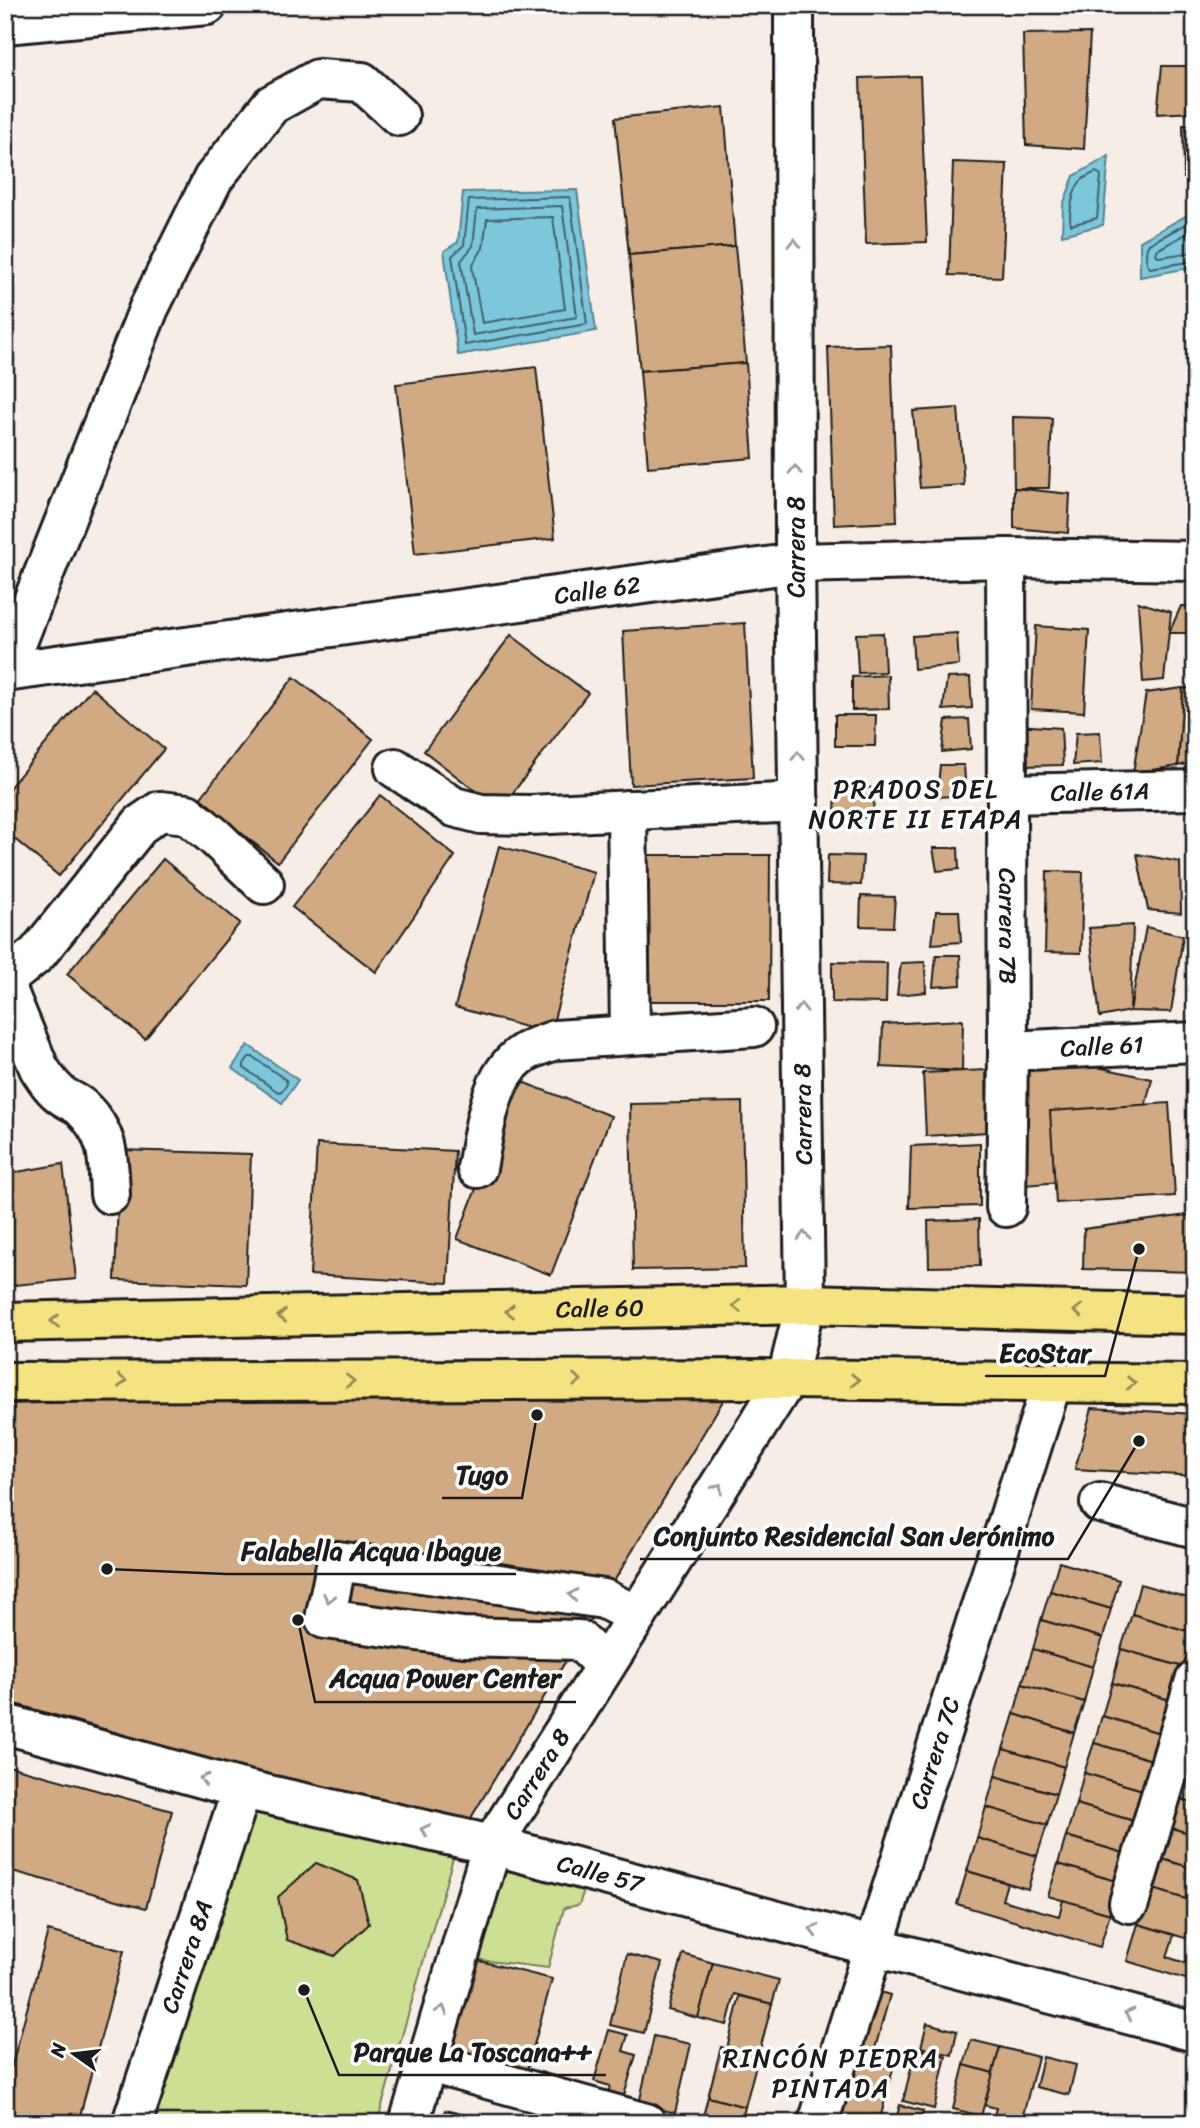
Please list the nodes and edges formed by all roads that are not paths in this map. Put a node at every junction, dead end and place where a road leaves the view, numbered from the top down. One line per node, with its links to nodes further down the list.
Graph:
1 (207, 5): 3 (street)
2 (794, 5): 7 (street, Carrera 8, one-way to 2)
3 (5, 23)
4 (399, 116): 8 (street)
5 (1006, 558): 6 (street, Calle 62); 7 (street, Calle 62); 11 (street, Carrera 7B)
6 (1195, 561)
7 (795, 563): 8 (street, Calle 62); 12 (street, Carrera 8, one-way to 7)
8 (5, 672)
9 (395, 768): 13 (street)
10 (1195, 790): 11 (street, Calle 61A)
11 (1006, 794): 19 (street, Carrera 7B)
12 (799, 802): 13 (street); 23 (street, Carrera 8, one-way to 12)
13 (628, 810): 17 (street)
14 (264, 884): 15 (street)
15 (5, 982): 21 (street)
16 (754, 1027): 17 (street)
17 (629, 1034): 20 (street)
18 (1195, 1042): 19 (street, Calle 61)
19 (1008, 1051): 22 (street, Carrera 7B)
20 (477, 1168)
21 (110, 1194)
22 (1006, 1207)
23 (805, 1304): 24 (main road, Calle 60, one-way to 23); 25 (main road, Calle 60, one-way to 25); 26 (street, Carrera 8)
24 (1195, 1314)
25 (5, 1322)
26 (787, 1379): 27 (main road, one-way to 26); 28 (main road, one-way to 28); 32 (street, Carrera 8, one-way to 26)
27 (5, 1382)
28 (1052, 1382): 29 (main road, one-way to 29); 39 (street, Carrera 7C)
29 (1195, 1384)
30 (1100, 1503): 31 (street)
31 (1195, 1528)
32 (637, 1616): 33 (street, Carrera 8); 33 (street, one-way to 33)
33 (605, 1665): 37 (street, Carrera 8)
34 (1195, 1681): 38 (street)
35 (5, 1724): 36 (street, Calle 57, one-way to 35)
36 (242, 1789): 37 (street, Calle 57, one-way to 36); 42 (street, Carrera 8A)
37 (492, 1845): 39 (street, Calle 57, one-way to 37); 41 (street, Carrera 8, one-way to 37)
38 (1129, 1903)
39 (874, 1946): 40 (street, Calle 57, one-way to 39); 45 (street, Carrera 7C)
40 (1195, 2032)
41 (426, 2062): 43 (street, Carrera 8); 44 (street)
42 (132, 2123)
43 (409, 2123)
44 (646, 2123)
45 (818, 2123)

